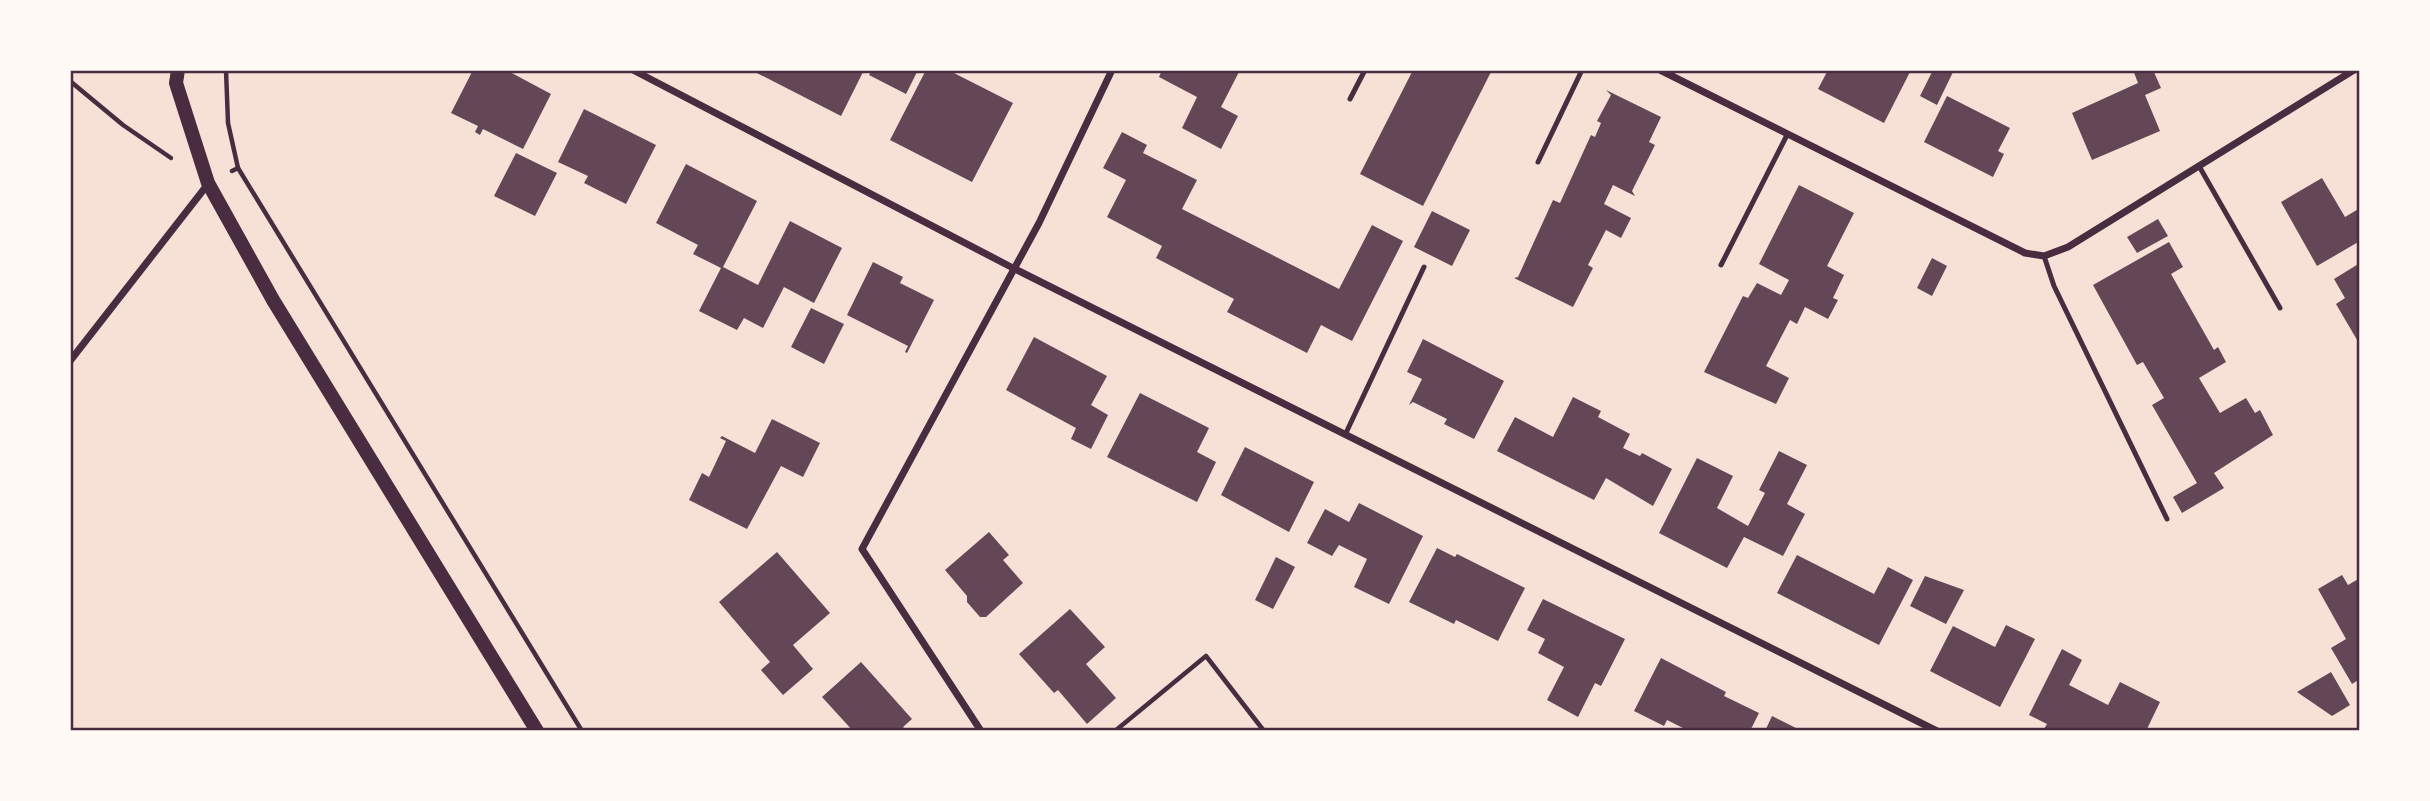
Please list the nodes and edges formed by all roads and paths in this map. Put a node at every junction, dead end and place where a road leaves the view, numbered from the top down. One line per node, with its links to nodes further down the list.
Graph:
1 (178, 70): 15 (main road)
2 (226, 70): 14 (path)
3 (632, 70): 19 (street)
4 (1112, 70): 19 (street)
5 (1365, 70): 10 (lane)
6 (1582, 70): 12 (lane)
7 (1661, 70): 11 (street)
8 (2354, 70): 13 (street)
9 (70, 81): 15 (path)
10 (1350, 99)
11 (1787, 135): 16 (street); 17 (lane)
12 (1538, 162)
13 (2199, 166): 16 (street); 20 (lane)
14 (238, 168): 15 (path); 25 (path)
15 (208, 183): 21 (street); 24 (main road)
16 (2044, 256): 23 (lane)
17 (1721, 265)
18 (1424, 267): 22 (lane)
19 (1013, 268): 22 (street); 26 (street)
20 (2280, 308)
21 (70, 361)
22 (1346, 435): 29 (street)
23 (2167, 519)
24 (537, 731)
25 (582, 731)
26 (981, 731)
27 (1115, 731): 28 (path)
28 (1264, 731)
29 (1937, 731)

